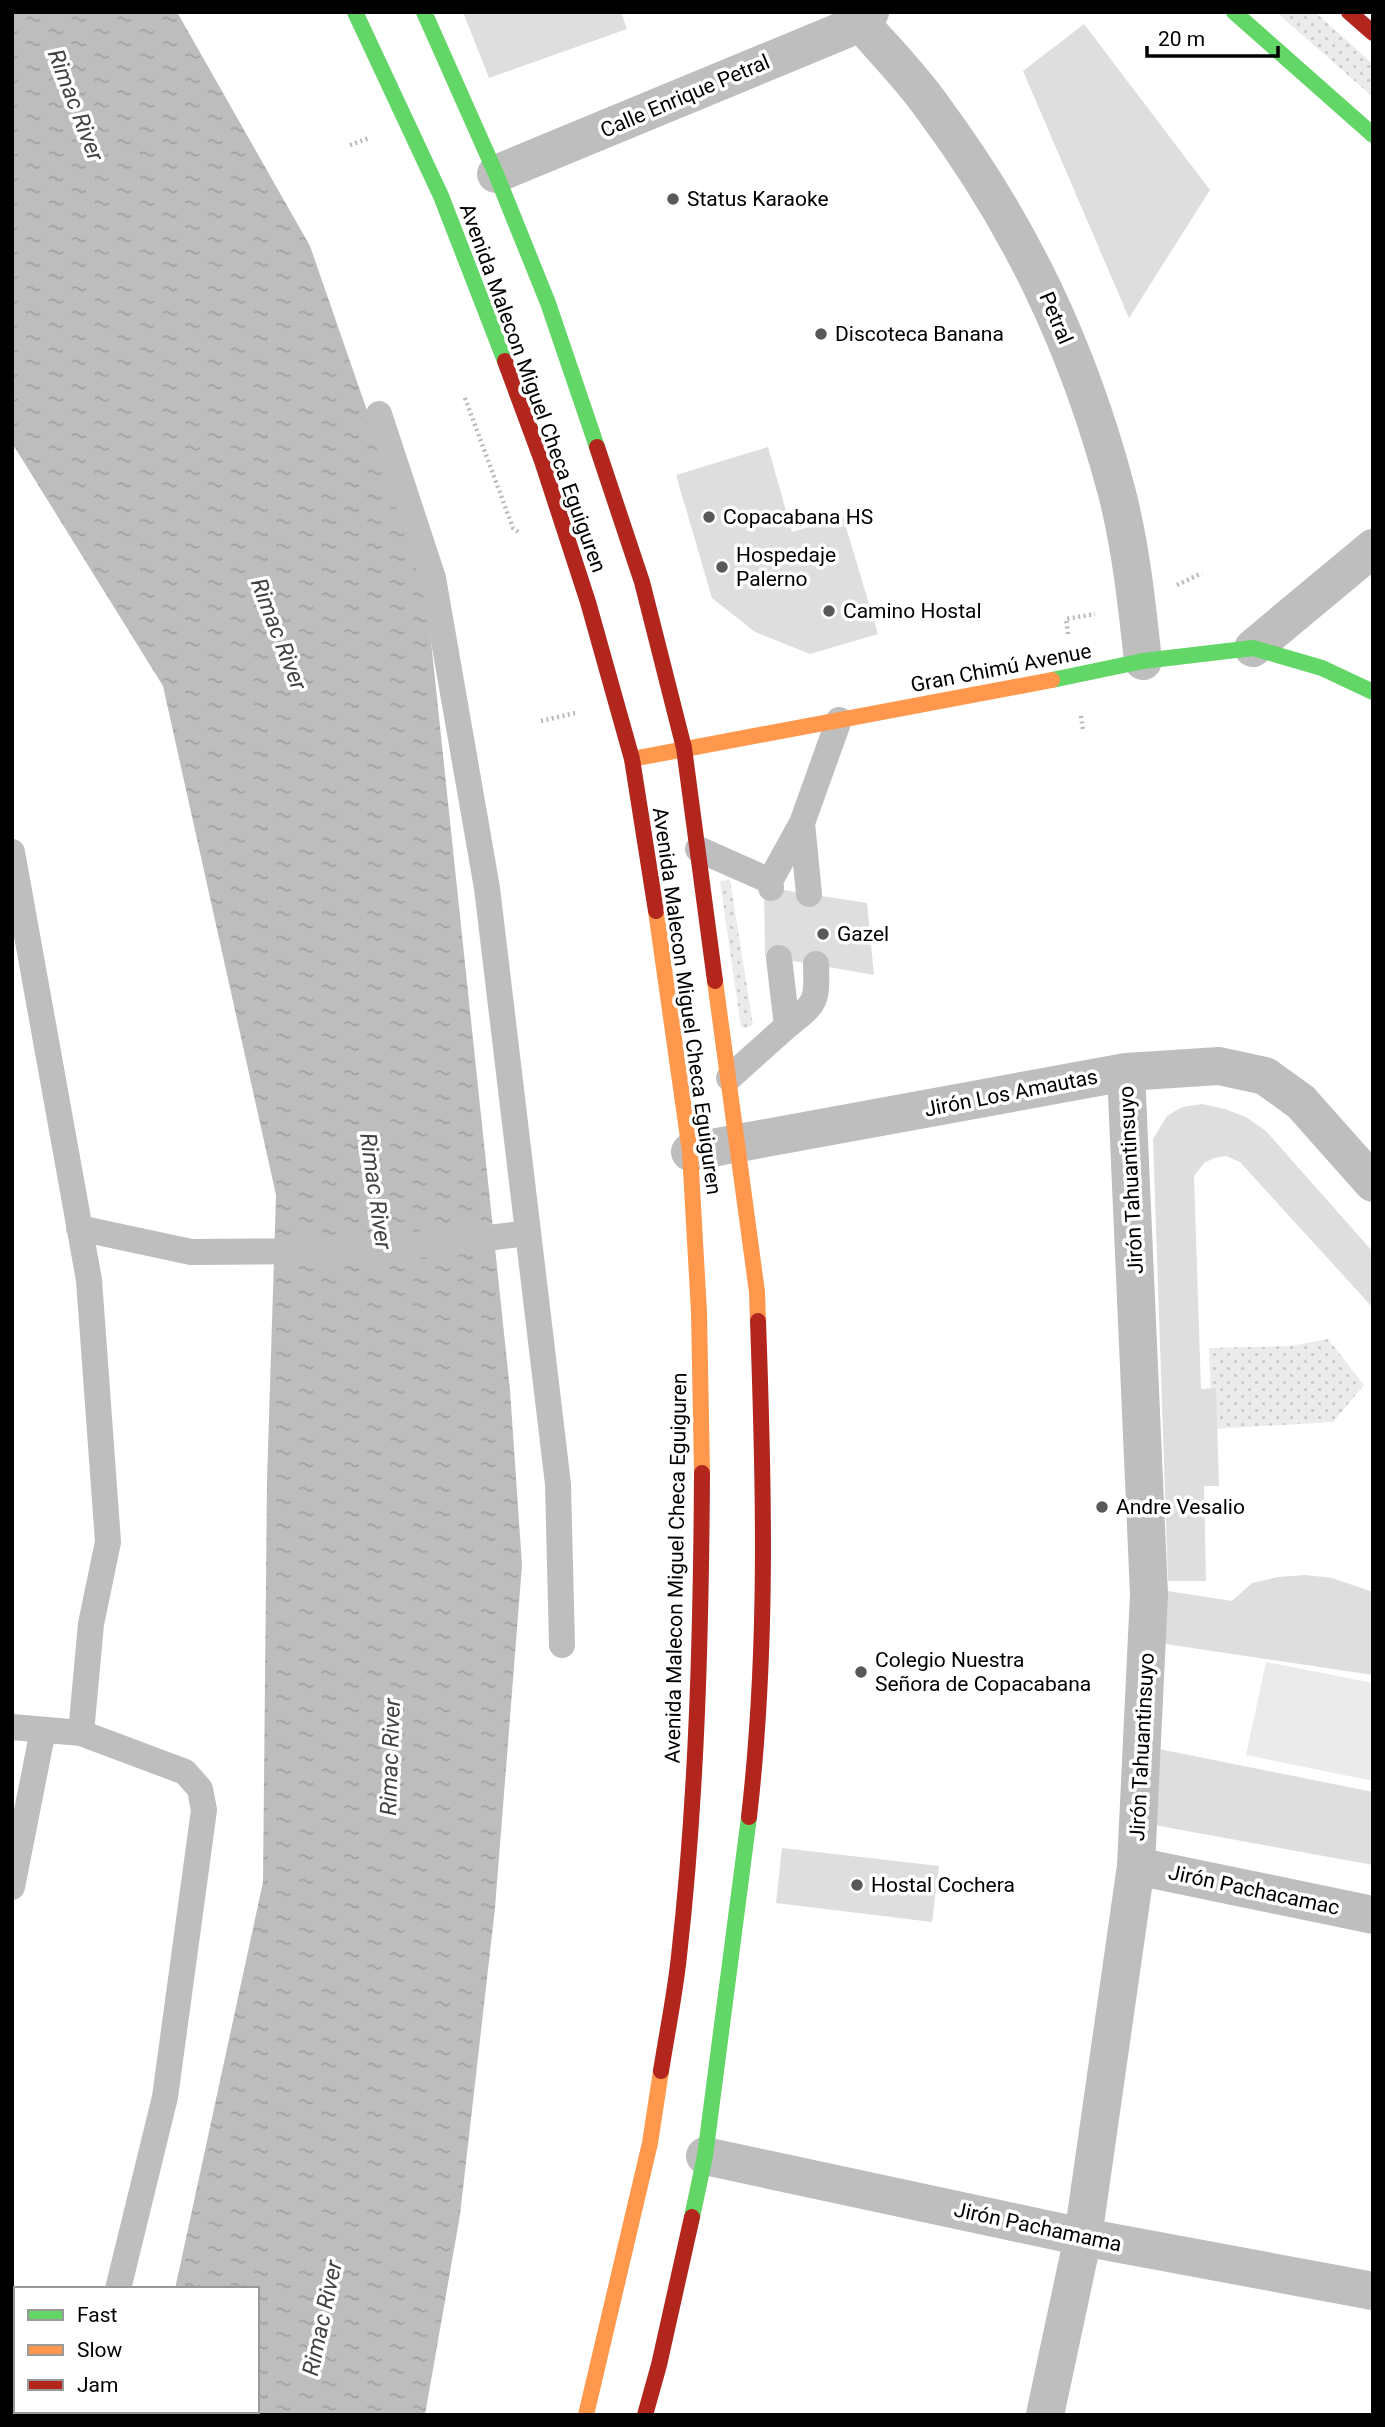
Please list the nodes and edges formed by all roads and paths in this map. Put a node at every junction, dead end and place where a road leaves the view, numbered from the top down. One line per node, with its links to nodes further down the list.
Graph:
1 (355, 12): 26 (main road, Avenida Malecon Miguel Checa Eguiguren)
2 (1234, 12): 8 (main road)
3 (1349, 12): 6 (main road)
4 (425, 13): 10 (main road, Avenida Malecon Miguel Checa Eguiguren)
5 (865, 18): 10 (street, Calle Enrique Petral); 20 (street, Petral)
6 (1373, 33)
7 (377, 135): 9 (path)
8 (1373, 135)
9 (350, 145)
10 (496, 174): 25 (main road, Avenida Malecon Miguel Checa Eguiguren)
11 (465, 398): 13 (path)
12 (379, 414): 40 (lane)
13 (529, 539)
14 (1373, 548): 19 (street)
15 (1202, 573): 16 (path)
16 (1168, 590)
17 (1104, 612): 18 (path)
18 (1066, 619)
19 (1253, 648): 20 (main road, Gran Chimú Avenue); 21 (main road, Gran Chimú Avenue)
20 (1143, 661): 23 (main road, Gran Chimú Avenue)
21 (1373, 692)
22 (575, 713): 24 (path)
23 (839, 720): 25 (main road, Gran Chimú Avenue); 27 (lane)
24 (541, 721)
25 (684, 748): 26 (main road, Gran Chimú Avenue); 28 (main road, Avenida Malecon Miguel Checa Eguiguren)
26 (632, 759): 37 (main road, Avenida Malecon Miguel Checa Eguiguren)
27 (802, 822): 28 (lane); 30 (lane)
28 (698, 849): 35 (main road, Avenida Malecon Miguel Checa Eguiguren)
29 (12, 852): 39 (lane)
30 (809, 894)
31 (779, 958): 33 (lane)
32 (816, 964): 33 (lane)
33 (787, 1026): 35 (lane)
34 (1126, 1072): 36 (street, Jirón Los Amautas); 38 (street, Jirón Los Amautas); 45 (street, Jirón Tahuantinsuyo)
35 (729, 1079): 36 (main road, Avenida Malecon Miguel Checa Eguiguren)
36 (738, 1144): 37 (street, Jirón Los Amautas); 48 (main road, Avenida Malecon Miguel Checa Eguiguren)
37 (690, 1152): 52 (main road, Avenida Malecon Miguel Checa Eguiguren)
38 (1373, 1183)
39 (79, 1228): 40 (lane); 44 (lane)
40 (528, 1233): 41 (lane)
41 (562, 1645)
42 (12, 1727): 43 (lane)
43 (43, 1730): 44 (lane); 46 (lane)
44 (81, 1733): 50 (lane)
45 (1136, 1866): 47 (street, Jirón Pachacamac); 49 (street, Jirón Tahuantinsuyo)
46 (12, 1887)
47 (1373, 1914)
48 (705, 2156): 49 (street, Jirón Pachamama); 53 (main road, Avenida Malecon Miguel Checa Eguiguren)
49 (1083, 2237): 51 (street, Jirón Pachamama); 54 (street, Jirón Tahuantinsuyo)
50 (118, 2287)
51 (1373, 2291)
52 (586, 2415)
53 (645, 2415)
54 (1045, 2415)

